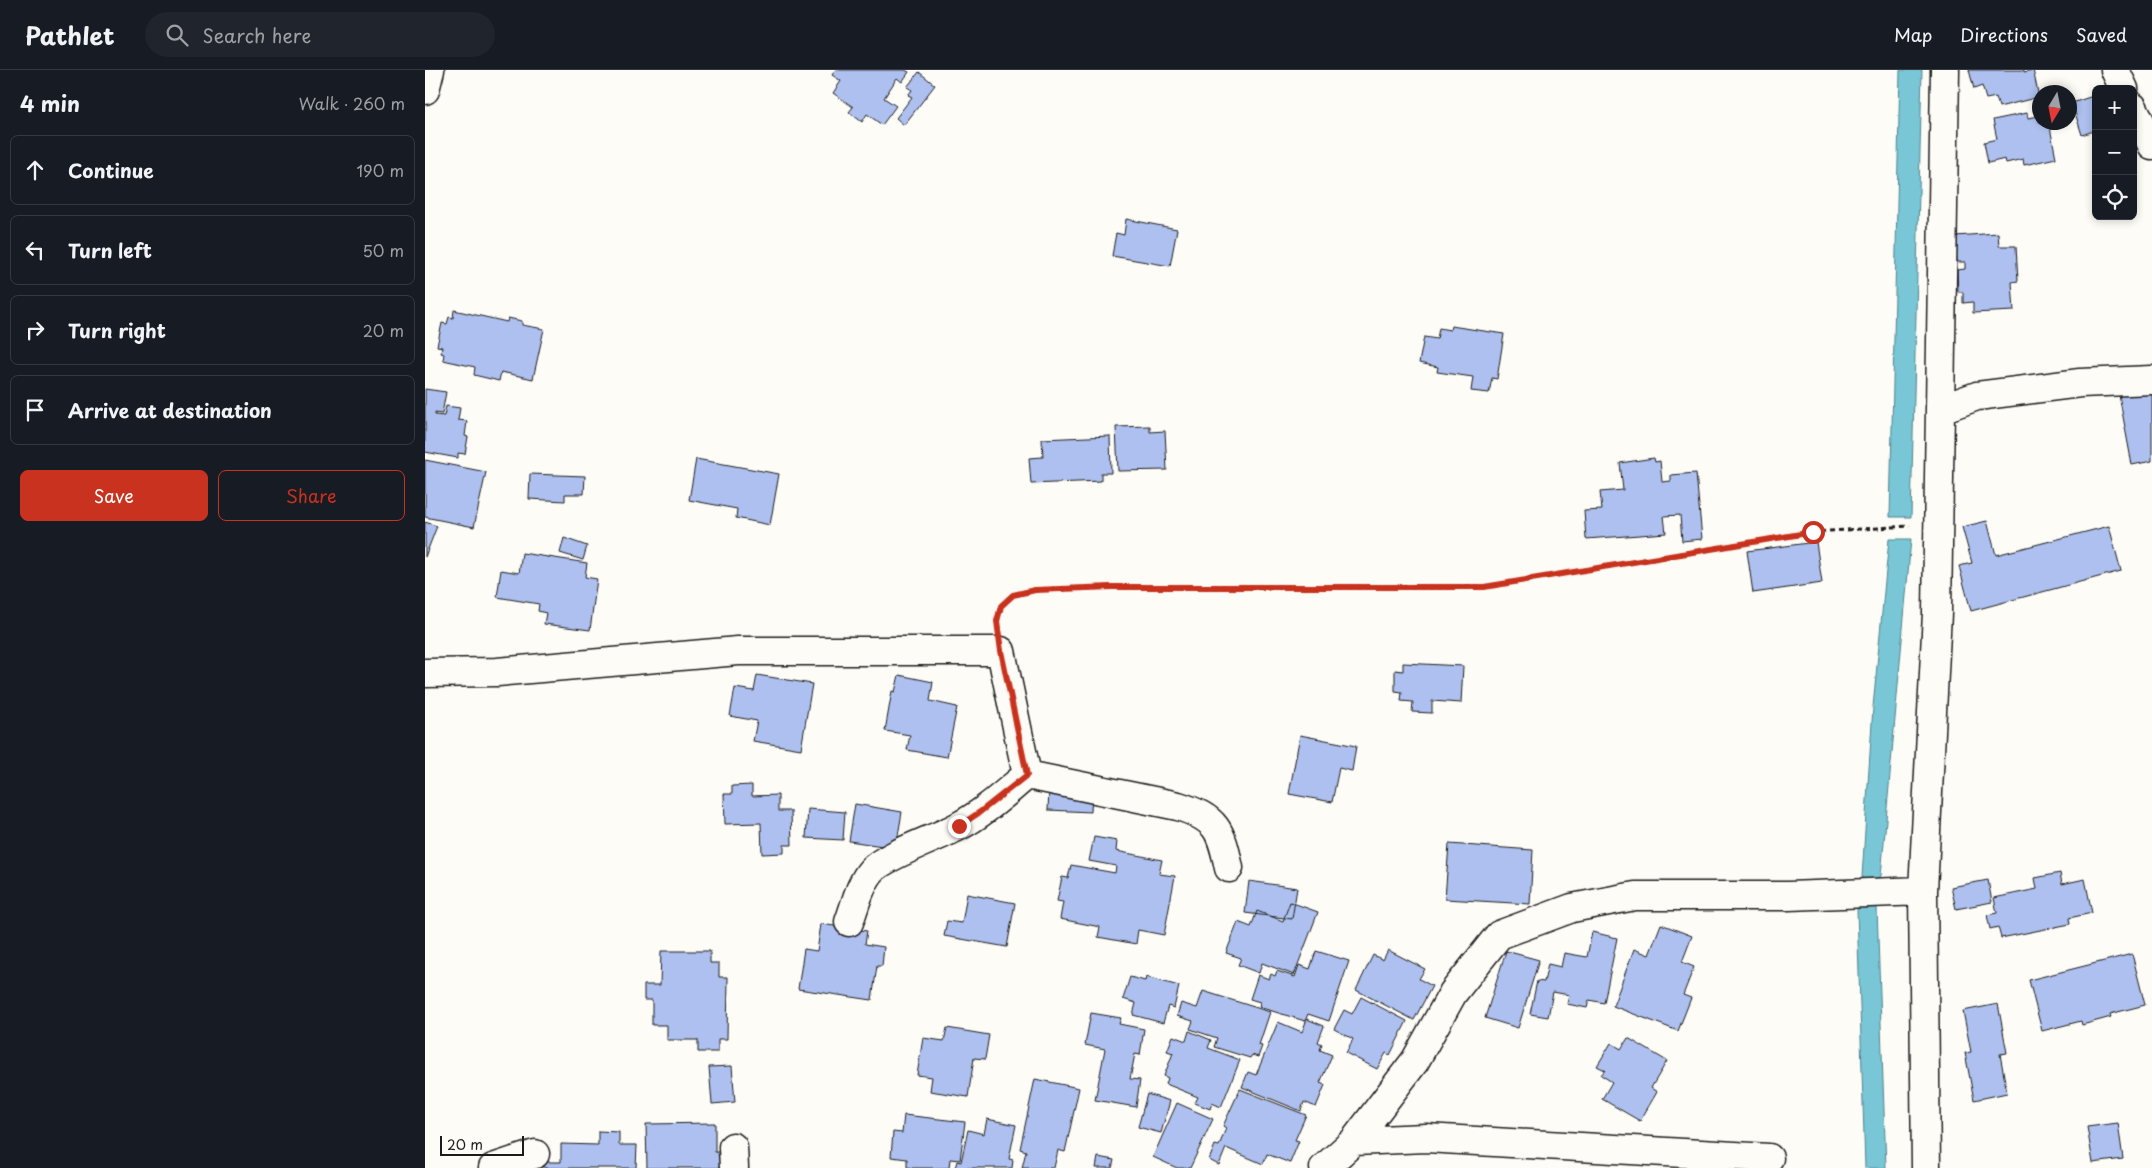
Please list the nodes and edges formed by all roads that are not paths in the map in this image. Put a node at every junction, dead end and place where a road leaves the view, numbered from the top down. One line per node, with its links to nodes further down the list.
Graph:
1 (430, 70): 5 (street)
2 (1945, 70): 9 (street)
3 (2115, 70): 4 (street)
4 (2122, 85)
5 (425, 90)
6 (2137, 115): 7 (street)
7 (2152, 146)
8 (2152, 380): 9 (street)
9 (1941, 409): 13 (street)
10 (425, 673): 11 (street)
11 (1027, 775): 12 (street); 14 (street)
12 (1229, 868)
13 (1923, 890): 15 (street); 20 (street)
14 (849, 922)
15 (1354, 1142): 17 (street); 19 (street)
16 (535, 1154): 18 (street)
17 (1769, 1158)
18 (493, 1168)
19 (1324, 1168)
20 (1926, 1168)

